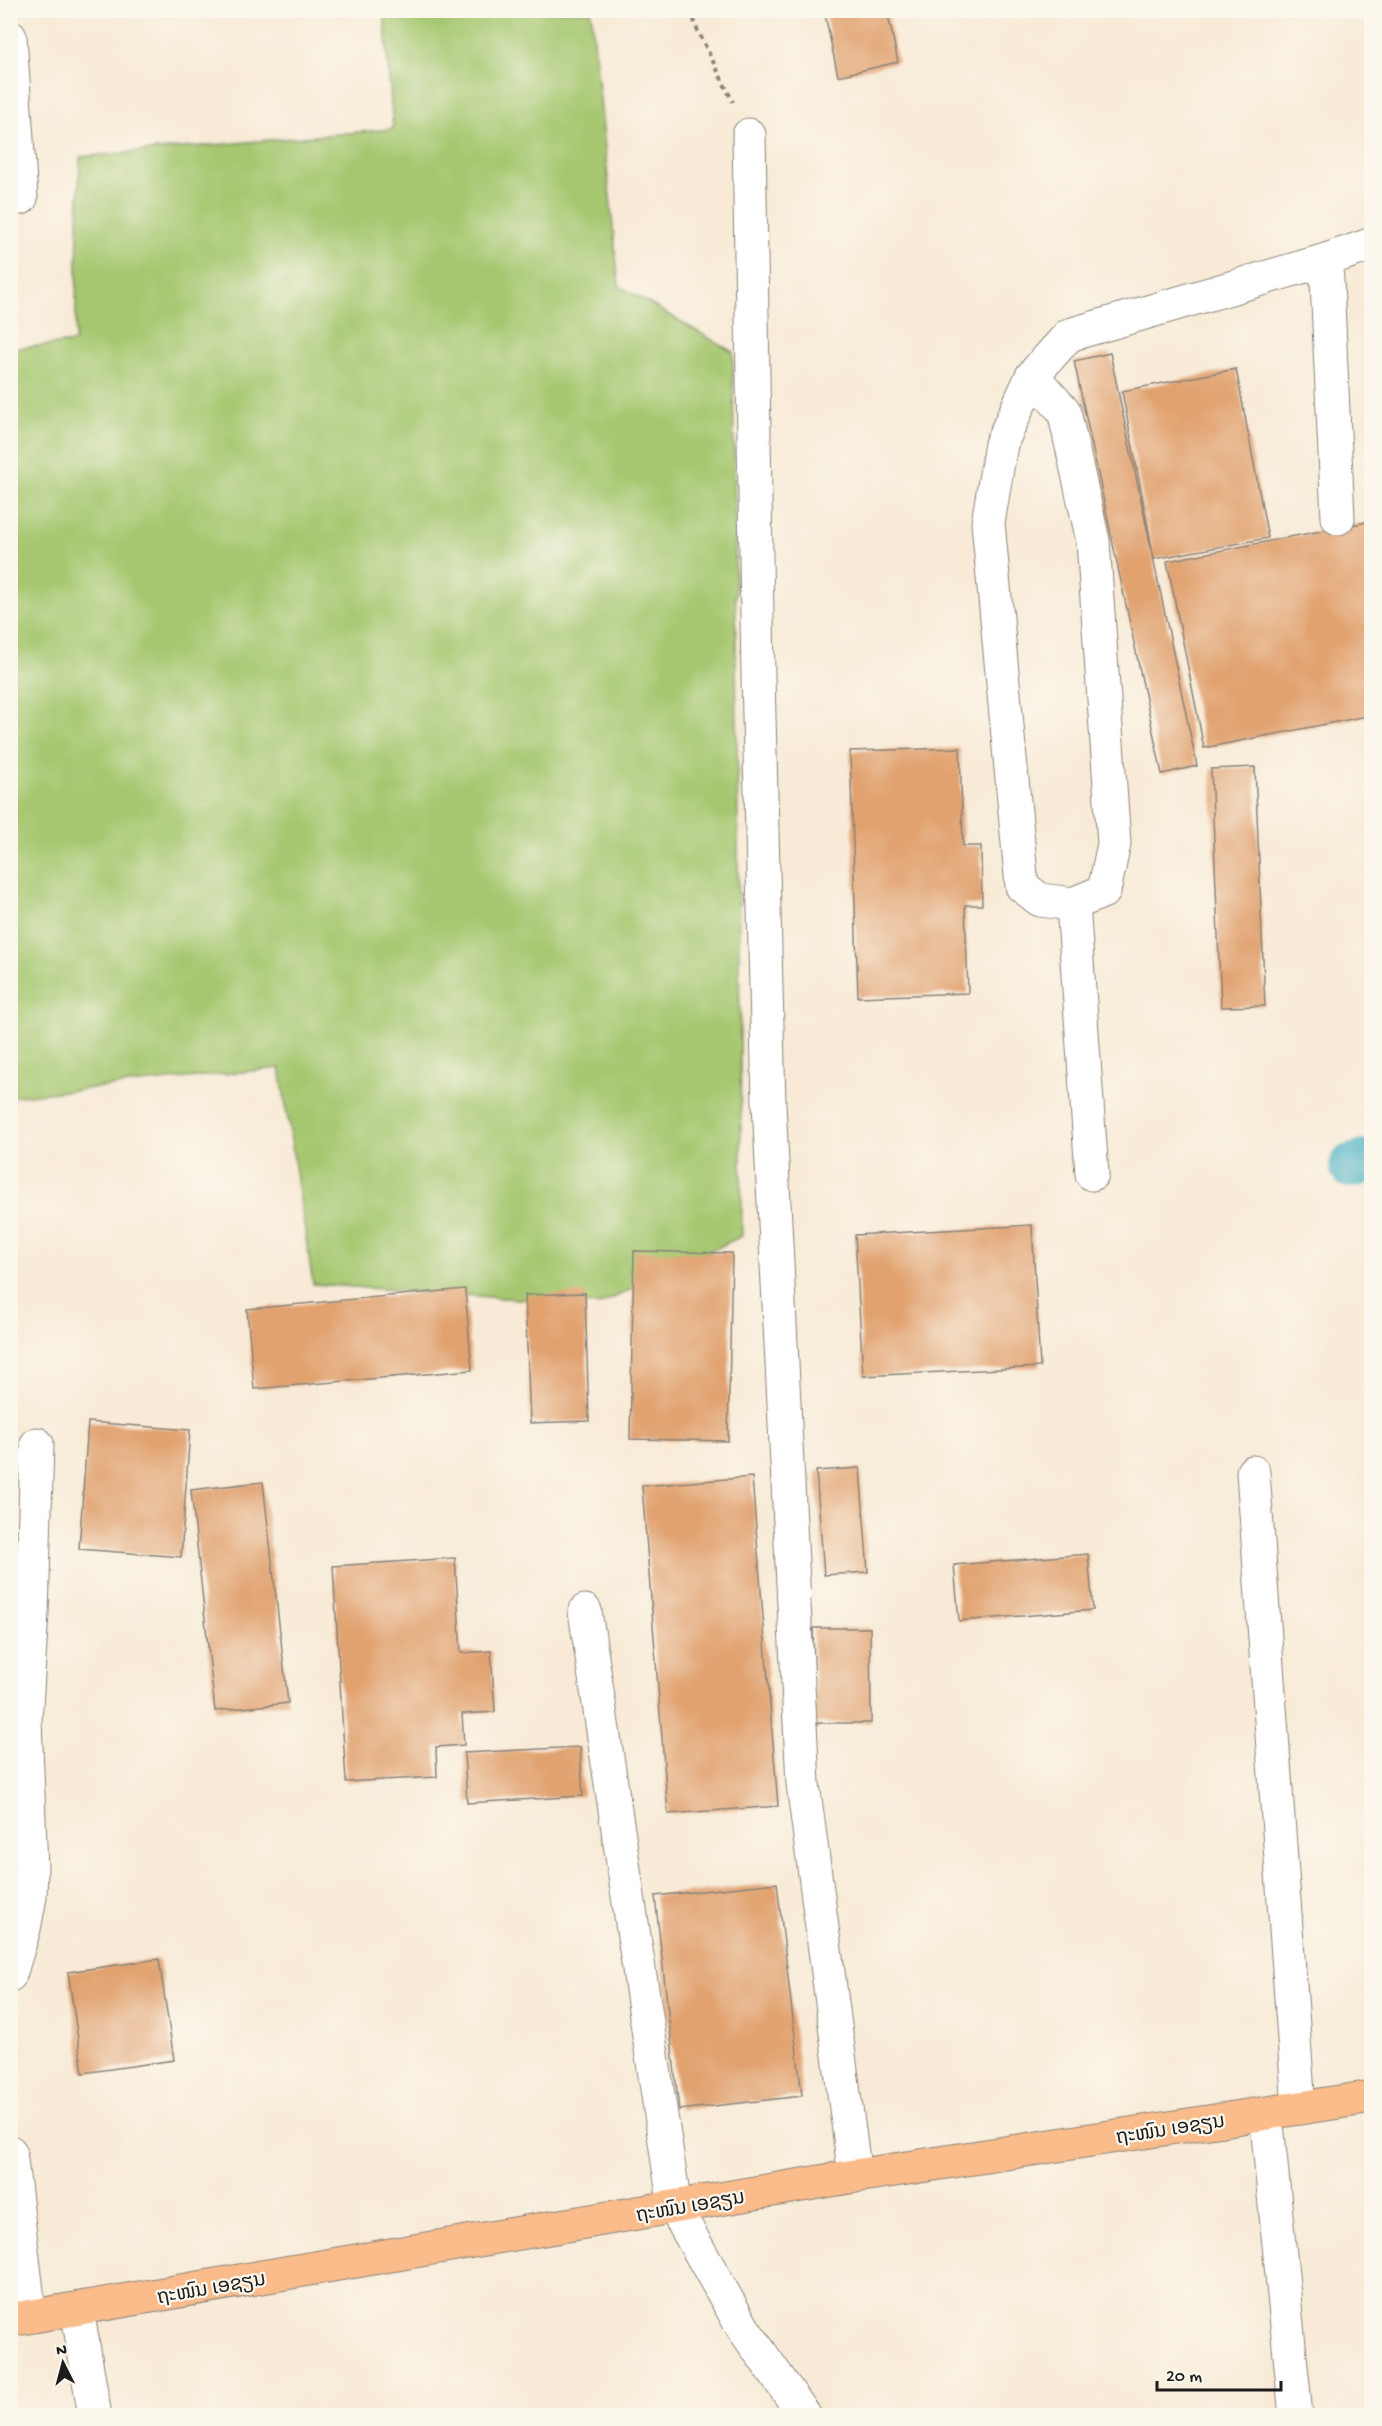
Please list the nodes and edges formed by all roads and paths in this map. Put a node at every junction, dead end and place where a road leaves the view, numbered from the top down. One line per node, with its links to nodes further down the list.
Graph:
1 (693, 10): 3 (path)
2 (10, 37): 4 (street)
3 (749, 135): 19 (street)
4 (21, 198)
5 (1371, 244): 6 (street)
6 (1326, 260): 7 (street); 8 (street)
7 (1032, 376): 9 (street); 9 (street)
8 (1338, 518)
9 (1073, 904): 10 (street)
10 (1092, 1174)
11 (37, 1444): 14 (street)
12 (1253, 1472): 16 (street)
13 (585, 1611): 20 (street)
14 (10, 1975)
15 (1371, 2097): 16 (main road, ຖະໜົນ ເອຊຽນ)
16 (1299, 2108): 17 (main road, ຖະໜົນ ເອຊຽນ)
17 (1266, 2114): 19 (main road, ຖະໜົນ ເອຊຽນ); 25 (street)
18 (10, 2152): 22 (street)
19 (855, 2176): 20 (main road, ຖະໜົນ ເອຊຽນ)
20 (675, 2208): 21 (main road, ຖະໜົນ ເອຊຽນ); 24 (street)
21 (77, 2309): 22 (main road, ຖະໜົນ ເອຊຽນ); 23 (street)
22 (20, 2318)
23 (95, 2415)
24 (805, 2415)
25 (1296, 2415)

